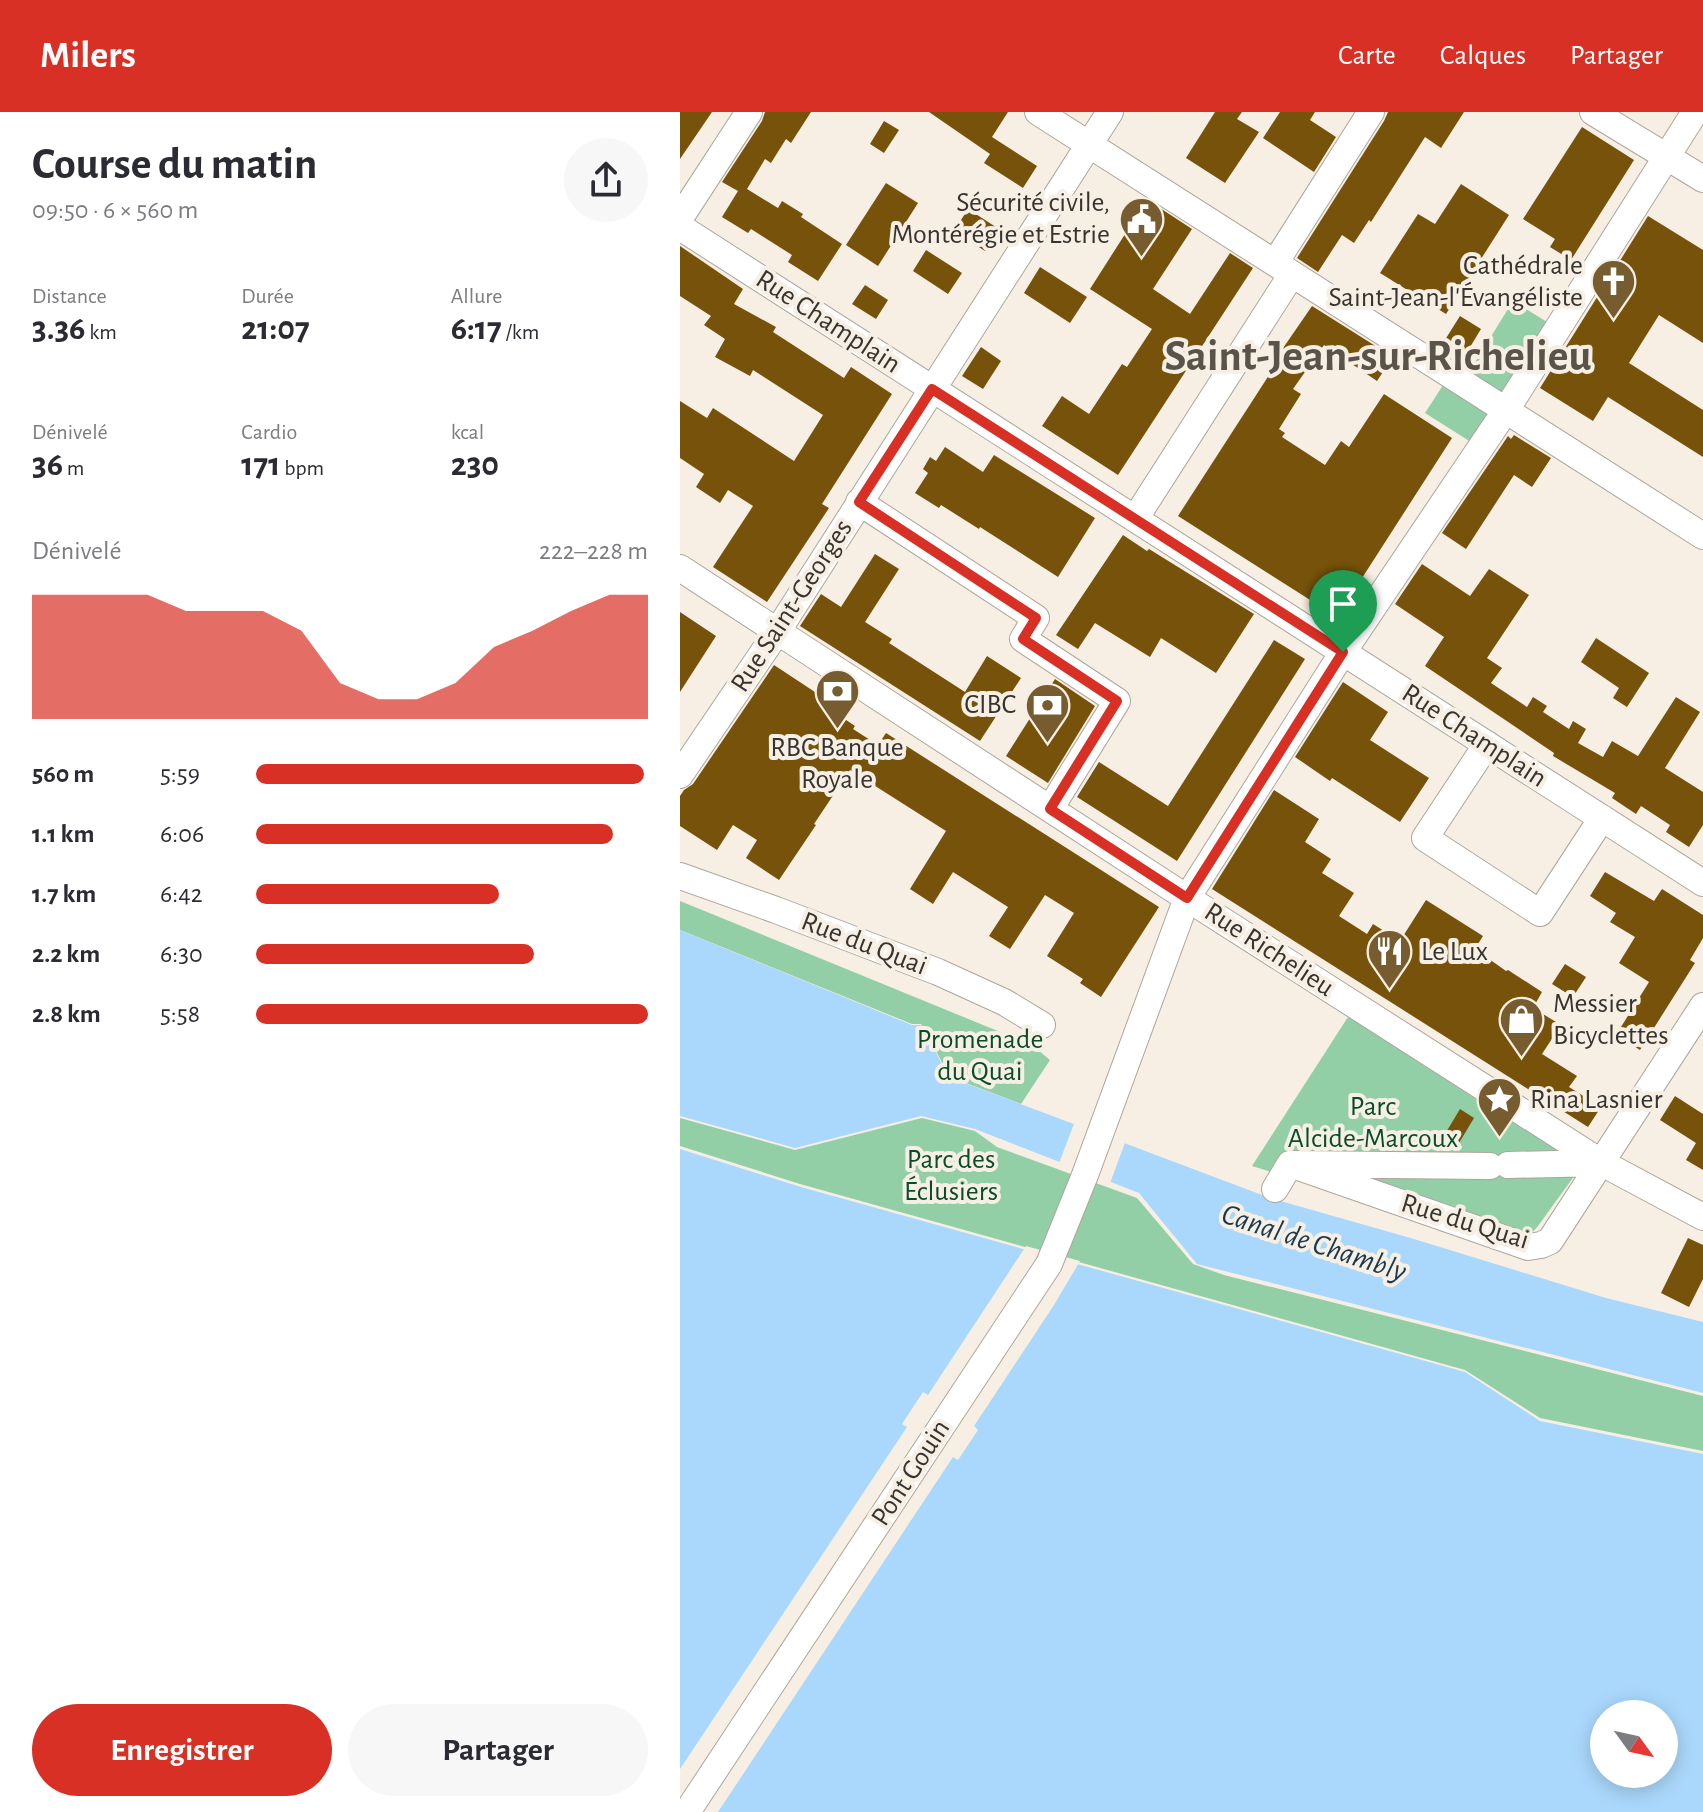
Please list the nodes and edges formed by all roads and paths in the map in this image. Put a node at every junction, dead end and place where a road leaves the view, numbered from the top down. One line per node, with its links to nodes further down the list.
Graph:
1 (749, 112): 11 (street)
2 (1038, 112): 7 (street)
3 (1110, 112): 7 (street, Rue Saint-Georges)
4 (1371, 112): 13 (street)
5 (1593, 112): 8 (street)
6 (1695, 112): 8 (street, Pont Gouin)
7 (1089, 145): 13 (street); 14 (street, Rue Saint-Georges)
8 (1666, 156): 9 (street); 15 (street, Pont Gouin)
9 (1703, 179)
10 (1297, 195): 13 (street)
11 (680, 218)
12 (680, 227): 14 (street, Rue Champlain)
13 (1275, 264): 15 (street); 17 (street)
14 (932, 389): 16 (street, Rue Saint-Georges); 17 (street, Rue Champlain)
15 (1506, 410): 18 (street); 21 (street, Pont Gouin)
16 (859, 502): 20 (street, Rue Saint-Georges); 24 (street)
17 (1135, 519): 21 (street, Rue Champlain)
18 (1703, 536)
19 (680, 568): 20 (street, Rue Richelieu)
20 (777, 632): 23 (street, Rue Saint-Georges); 24 (street, Rue Richelieu)
21 (1343, 652): 22 (street, Rue Champlain); 28 (street, Pont Gouin)
22 (1487, 744): 25 (street, Rue Champlain); 25 (street)
23 (680, 775)
24 (1050, 809): 28 (street, Rue Richelieu)
25 (1602, 818): 27 (street, Rue Champlain)
26 (680, 876): 30 (street, Rue du Quai)
27 (1703, 883)
28 (1187, 898): 31 (street, Rue Richelieu); 35 (street, Pont Gouin)
29 (1703, 1006): 31 (street, Rue du Quai)
30 (1042, 1025)
31 (1602, 1163): 32 (street); 32 (street, Rue du Quai); 34 (street, Rue Richelieu)
32 (1290, 1164): 33 (street)
33 (1275, 1189)
34 (1703, 1217)
35 (687, 1812)

